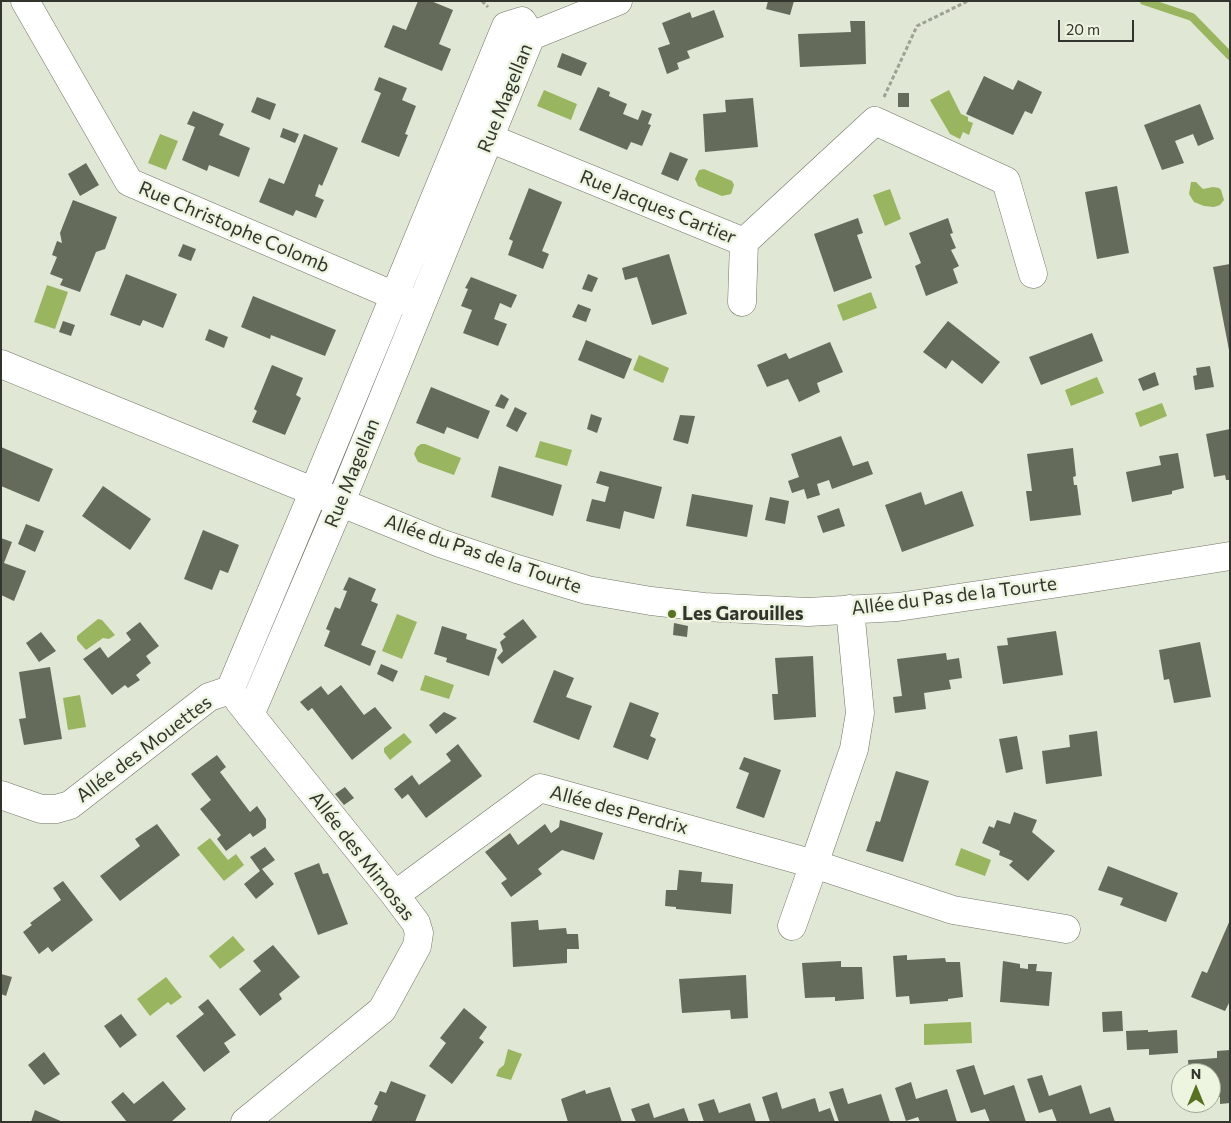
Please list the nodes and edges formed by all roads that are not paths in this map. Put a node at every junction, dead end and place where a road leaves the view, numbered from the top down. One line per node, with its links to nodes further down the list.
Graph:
1 (25, 1): 8 (street, Rue Christophe Colomb)
2 (618, 1): 3 (street)
3 (522, 21): 4 (street, Rue Magellan); 5 (street, Rue Magellan)
4 (463, 127): 5 (street, Rue Jacques Cartier); 8 (street, Rue Magellan)
5 (489, 138): 6 (street, Rue Jacques Cartier); 10 (street, Rue Magellan)
6 (744, 242): 7 (street, Rue Jacques Cartier); 9 (street)
7 (1033, 274)
8 (394, 295): 10 (street, Rue Christophe Colomb); 12 (street, Rue Magellan)
9 (742, 302)
10 (420, 306): 13 (street, Rue Magellan)
11 (1, 364): 12 (street, Allée du Pas de la Tourte)
12 (313, 493): 13 (street, Allée du Pas de la Tourte); 16 (street, Rue Magellan)
13 (340, 504): 15 (street, Allée du Pas de la Tourte); 17 (street, Rue Magellan)
14 (1230, 556): 15 (street, Allée du Pas de la Tourte)
15 (850, 610): 19 (street)
16 (230, 690): 17 (street); 18 (street, Allée des Mouettes)
17 (250, 715): 20 (street, Allée des Mimosas)
18 (1, 795)
19 (814, 864): 20 (street, Allée des Perdrix); 21 (street); 22 (street)
20 (396, 895): 23 (street, Allée des Mimosas)
21 (792, 926)
22 (1066, 929)
23 (245, 1122)

